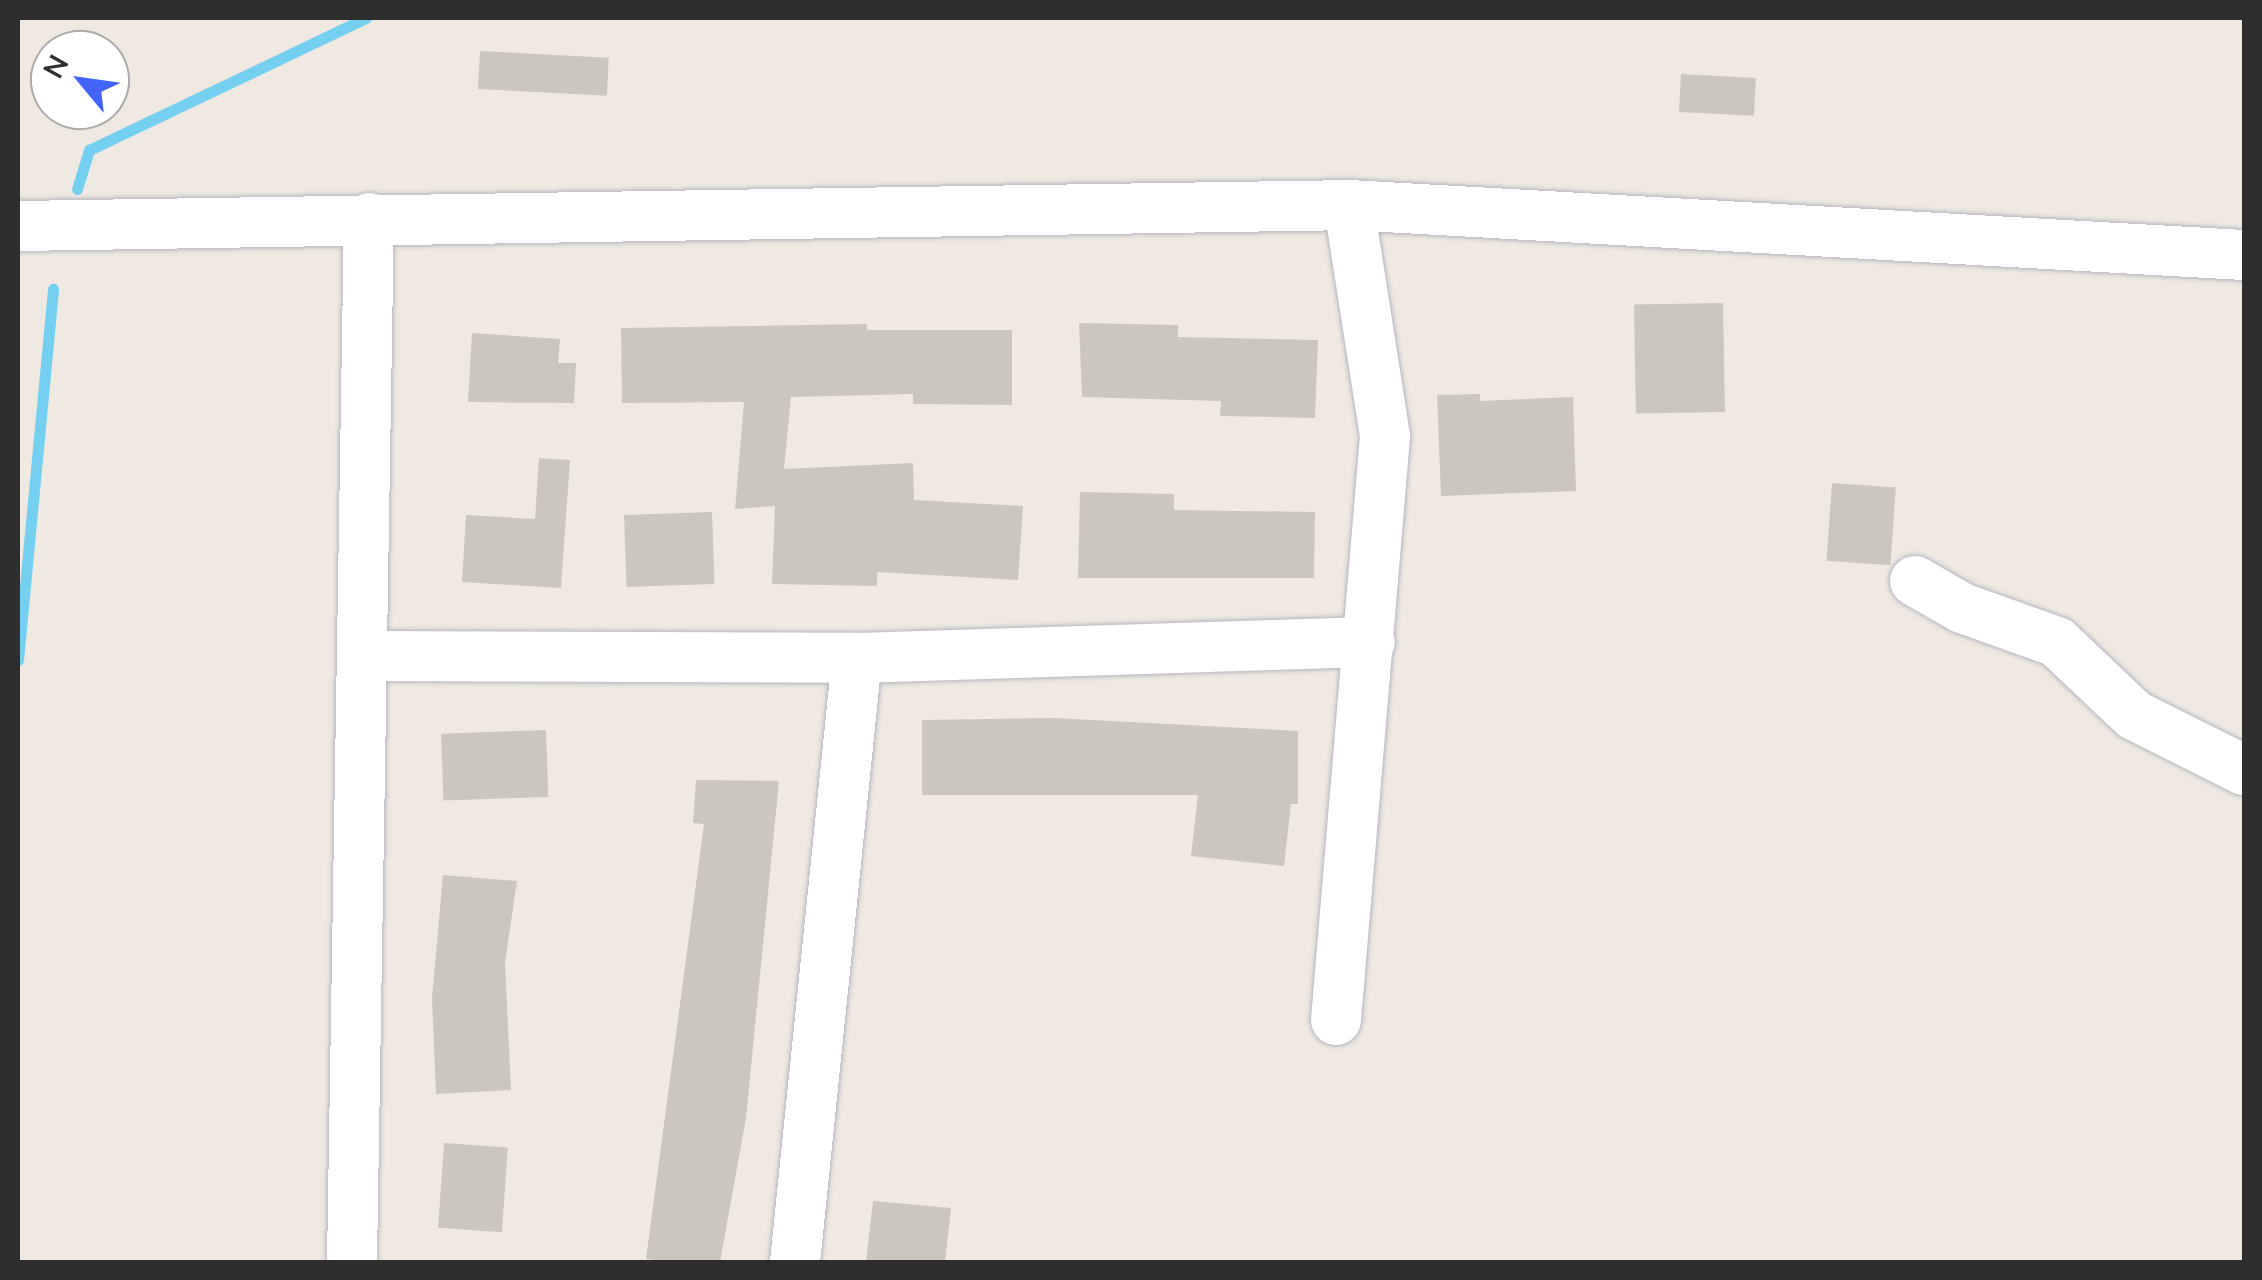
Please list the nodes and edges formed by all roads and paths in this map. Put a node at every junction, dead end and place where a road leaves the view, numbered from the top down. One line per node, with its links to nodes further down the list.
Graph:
1 (1348, 205): 2 (street); 4 (street); 6 (street)
2 (369, 218): 3 (street); 7 (street)
3 (18, 226)
4 (2244, 255)
5 (1915, 580): 9 (street)
6 (1370, 642): 8 (street); 10 (street)
7 (364, 656): 8 (street); 11 (street)
8 (857, 658): 12 (street)
9 (2244, 770)
10 (1336, 1020)
11 (352, 1262)
12 (795, 1262)

